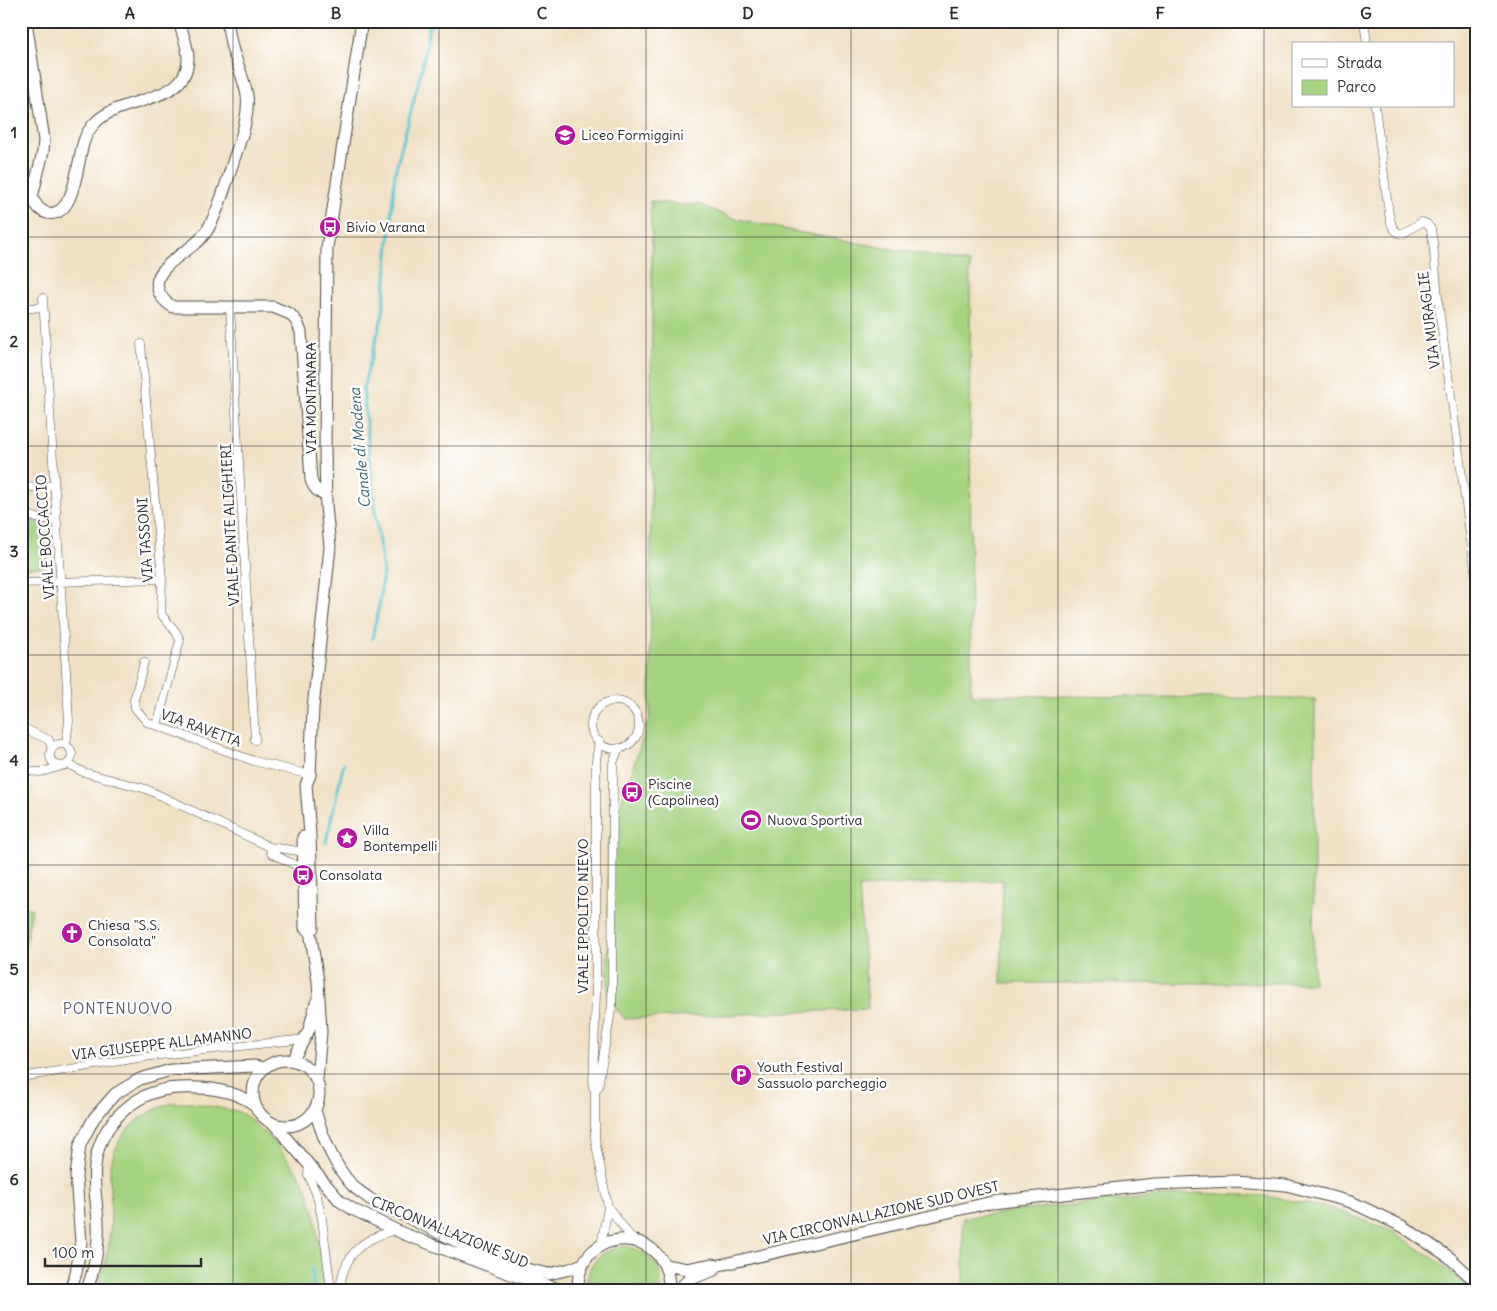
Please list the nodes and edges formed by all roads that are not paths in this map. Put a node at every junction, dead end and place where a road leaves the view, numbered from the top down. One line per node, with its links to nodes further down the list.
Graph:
1 (26, 21): 2 (main road)
2 (179, 21)
3 (227, 21): 10 (main road)
4 (362, 21): 15 (main road, VIA MONTANARA)
5 (1364, 21): 6 (street)
6 (1367, 42)
7 (1375, 108): 18 (street, VIA MURAGLIE)
8 (43, 298): 9 (street, VIALE BOCCACCIO)
9 (43, 307): 11 (street); 13 (street, VIALE BOCCACCIO)
10 (230, 308): 15 (main road); 25 (street, VIALE DANTE ALIGHIERI)
11 (21, 309)
12 (141, 344): 19 (street, VIA TASSONI)
13 (54, 485): 14 (street); 17 (street, VIALE BOCCACCIO)
14 (21, 488)
15 (326, 496): 33 (main road, VIA MONTANARA)
16 (21, 506): 17 (street)
17 (56, 520): 20 (street, VIALE BOCCACCIO)
18 (1476, 577)
19 (162, 579): 20 (street); 23 (street, VIA TASSONI)
20 (61, 582): 21 (street); 27 (street, VIALE BOCCACCIO)
21 (21, 583)
22 (144, 662): 23 (street, VIA RAVETTA)
23 (157, 725): 33 (street, VIA RAVETTA)
24 (21, 727): 28 (street)
25 (255, 740)
26 (598, 741): 29 (street); 29 (street); 44 (street, VIALE IPPOLITO NIEVO)
27 (66, 745): 28 (street); 30 (street)
28 (52, 748): 31 (street)
29 (619, 748): 44 (street, VIALE IPPOLITO NIEVO)
30 (68, 764): 31 (street); 34 (street)
31 (58, 767): 32 (street)
32 (21, 771)
33 (310, 775): 35 (main road, VIA MONTANARA)
34 (270, 847): 35 (street); 36 (street)
35 (307, 852): 36 (main road, VIA MONTANARA); 37 (main road, VIA MONTANARA)
36 (302, 869): 37 (main road, VIA MONTANARA)
37 (310, 931): 38 (main road, VIA MONTANARA)
38 (318, 994): 39 (main road, VIA MONTANARA); 43 (main road, VIA MONTANARA)
39 (305, 1039): 40 (main road, VIA MONTANARA); 42 (street, VIA GIUSEPPE ALLAMANNO)
40 (293, 1060): 41 (main road); 43 (main road)
41 (264, 1068): 45 (main road); 59 (main road)
42 (21, 1077)
43 (317, 1079): 46 (main road, CIRCONVALLAZIONE SUD)
44 (595, 1090): 50 (street, VIALE IPPOLITO NIEVO)
45 (255, 1104): 47 (main road, CIRCONVALLAZIONE SUD); 60 (main road, CIRCONVALLAZIONE SUD)
46 (315, 1110): 47 (main road); 55 (main road, CIRCONVALLAZIONE SUD)
47 (274, 1124): 48 (main road, CIRCONVALLAZIONE SUD)
48 (309, 1165): 52 (main road, CIRCONVALLAZIONE SUD); 61 (street)
49 (21, 1194): 51 (street)
50 (608, 1207): 53 (street, VIALE IPPOLITO NIEVO); 54 (street, VIALE IPPOLITO NIEVO)
51 (21, 1208)
52 (396, 1230): 62 (street); 63 (main road, CIRCONVALLAZIONE SUD)
53 (633, 1240): 54 (main road); 56 (main road)
54 (601, 1245): 55 (main road)
55 (582, 1264): 64 (main road)
56 (665, 1265): 57 (main road, VIA CIRCONVALLAZIONE SUD OVEST); 65 (main road)
57 (716, 1266): 58 (main road, VIA CIRCONVALLAZIONE SUD OVEST); 66 (main road, VIA CIRCONVALLAZIONE SUD OVEST)
58 (1476, 1282)
59 (70, 1290)
60 (87, 1290)
61 (331, 1290)
62 (340, 1290)
63 (562, 1290)
64 (578, 1290)
65 (669, 1290)
66 (678, 1290)

